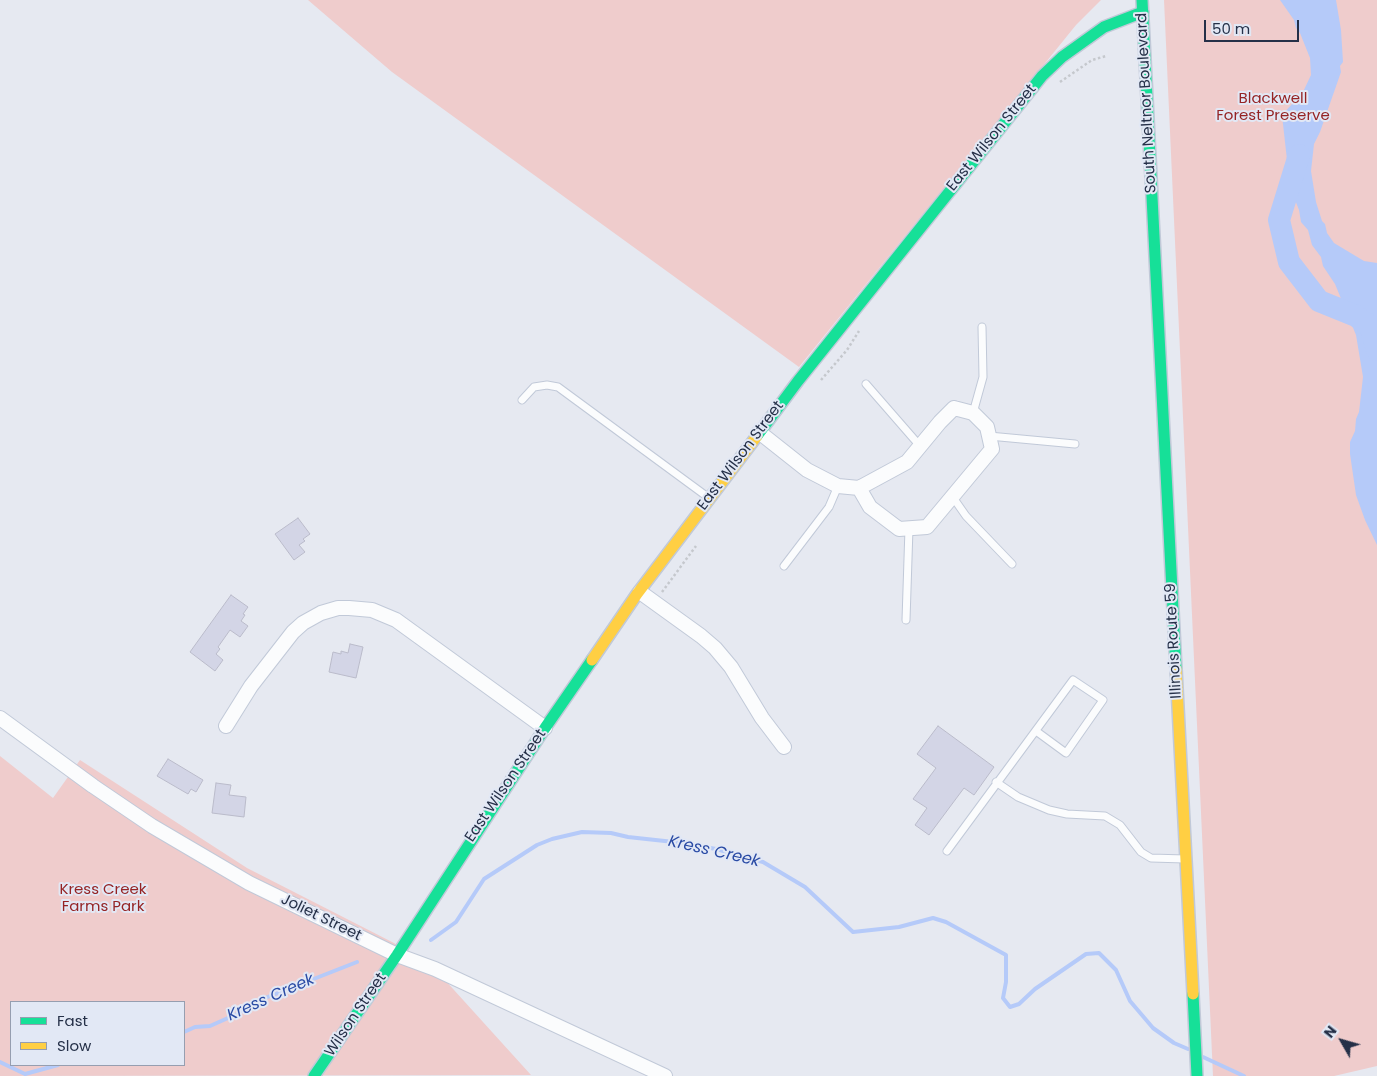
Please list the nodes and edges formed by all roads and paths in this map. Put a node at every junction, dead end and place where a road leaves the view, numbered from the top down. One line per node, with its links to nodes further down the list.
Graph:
1 (1142, 6): 2 (street, South Neltnor Boulevard); 7 (street, East Wilson Street)
2 (1153, 206): 27 (street, Illinois Route 59)
3 (982, 326): 6 (lane)
4 (866, 384): 10 (lane)
5 (522, 400): 14 (lane)
6 (973, 413): 8 (street); 10 (street)
7 (759, 432): 11 (street); 14 (street, East Wilson Street)
8 (989, 436): 9 (lane); 13 (street)
9 (1075, 444)
10 (920, 446): 12 (street)
11 (838, 486): 12 (street); 17 (lane)
12 (860, 488): 15 (street)
13 (952, 496): 15 (street); 16 (lane)
14 (709, 498): 18 (street, East Wilson Street)
15 (909, 528): 19 (lane)
16 (1012, 564)
17 (784, 566)
18 (640, 592): 22 (street, East Wilson Street); 24 (street)
19 (906, 620)
20 (0, 718): 28 (street, Joliet Street)
21 (226, 726): 22 (street)
22 (545, 728): 28 (street, East Wilson Street)
23 (1036, 731): 23 (lane); 25 (lane)
24 (784, 747)
25 (996, 782): 26 (lane); 27 (lane)
26 (947, 851)
27 (1185, 859): 29 (street, Illinois Route 59)
28 (397, 955): 30 (street, Wilson Street); 31 (street, Joliet Street)
29 (1196, 1072)
30 (314, 1076)
31 (665, 1076)

